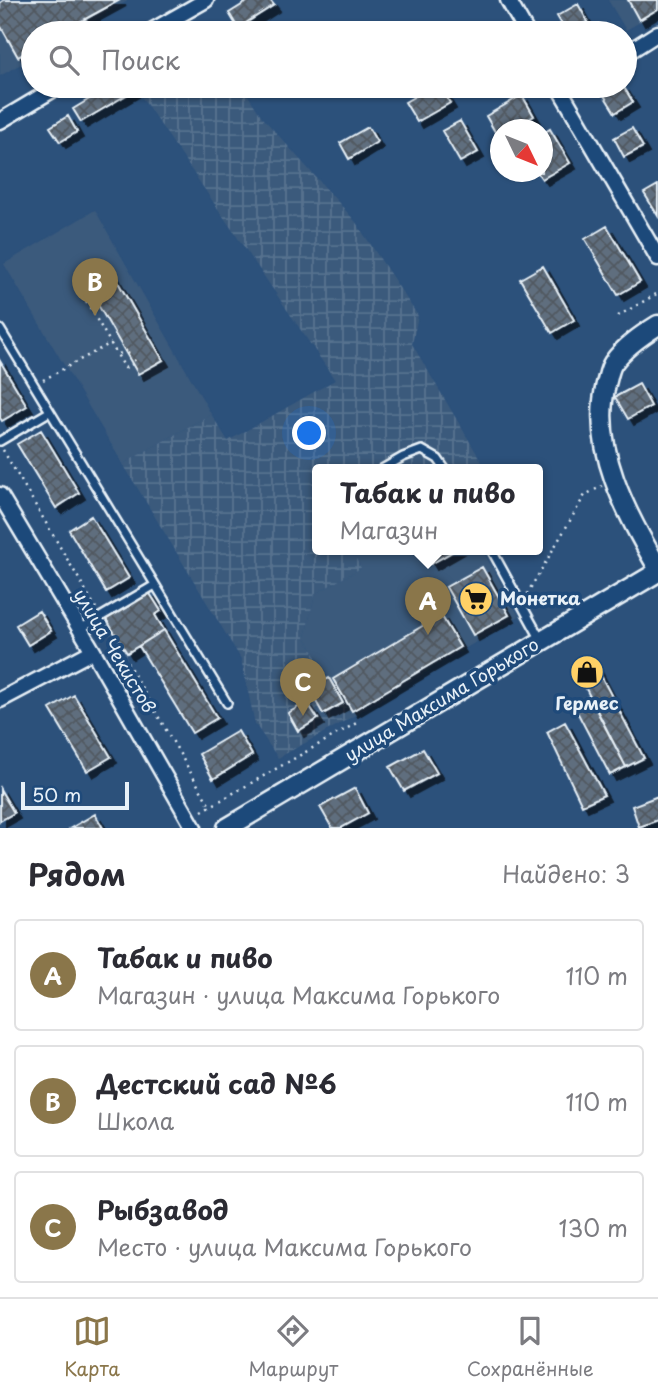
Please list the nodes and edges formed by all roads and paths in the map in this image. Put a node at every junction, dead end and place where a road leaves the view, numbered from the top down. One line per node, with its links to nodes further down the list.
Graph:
1 (205, 0): 3 (street)
2 (508, 0): 4 (street)
3 (169, 21)
4 (520, 21)
5 (658, 33): 6 (street)
6 (637, 46)
7 (39, 98): 9 (street)
8 (570, 98): 10 (street)
9 (0, 121)
10 (658, 258)
11 (658, 293): 15 (path)
12 (92, 294): 14 (path)
13 (96, 301): 14 (path)
14 (90, 309): 19 (path)
15 (618, 316)
16 (658, 325): 29 (street)
17 (110, 327): 19 (path)
18 (0, 329): 24 (lane)
19 (103, 330): 20 (path)
20 (111, 343): 22 (path); 24 (path)
21 (126, 354): 22 (path)
22 (118, 355): 23 (path)
23 (130, 360)
24 (34, 385): 25 (lane)
25 (49, 412): 26 (lane); 33 (lane)
26 (0, 441)
27 (391, 464): 28 (lane)
28 (442, 464)
29 (614, 480): 32 (street); 34 (path)
30 (0, 495): 35 (street, улица Чекистов)
31 (495, 555): 34 (lane)
32 (658, 570): 36 (street, улица Максима Горького)
33 (155, 585): 35 (lane); 39 (lane)
34 (521, 604): 36 (lane)
35 (79, 629): 37 (street, улица Чекистов)
36 (541, 641): 42 (street, улица Максима Горького)
37 (93, 652): 38 (street); 41 (street, улица Чекистов)
38 (0, 700)
39 (227, 703)
40 (360, 721): 41 (path)
41 (192, 823)
42 (227, 828)

